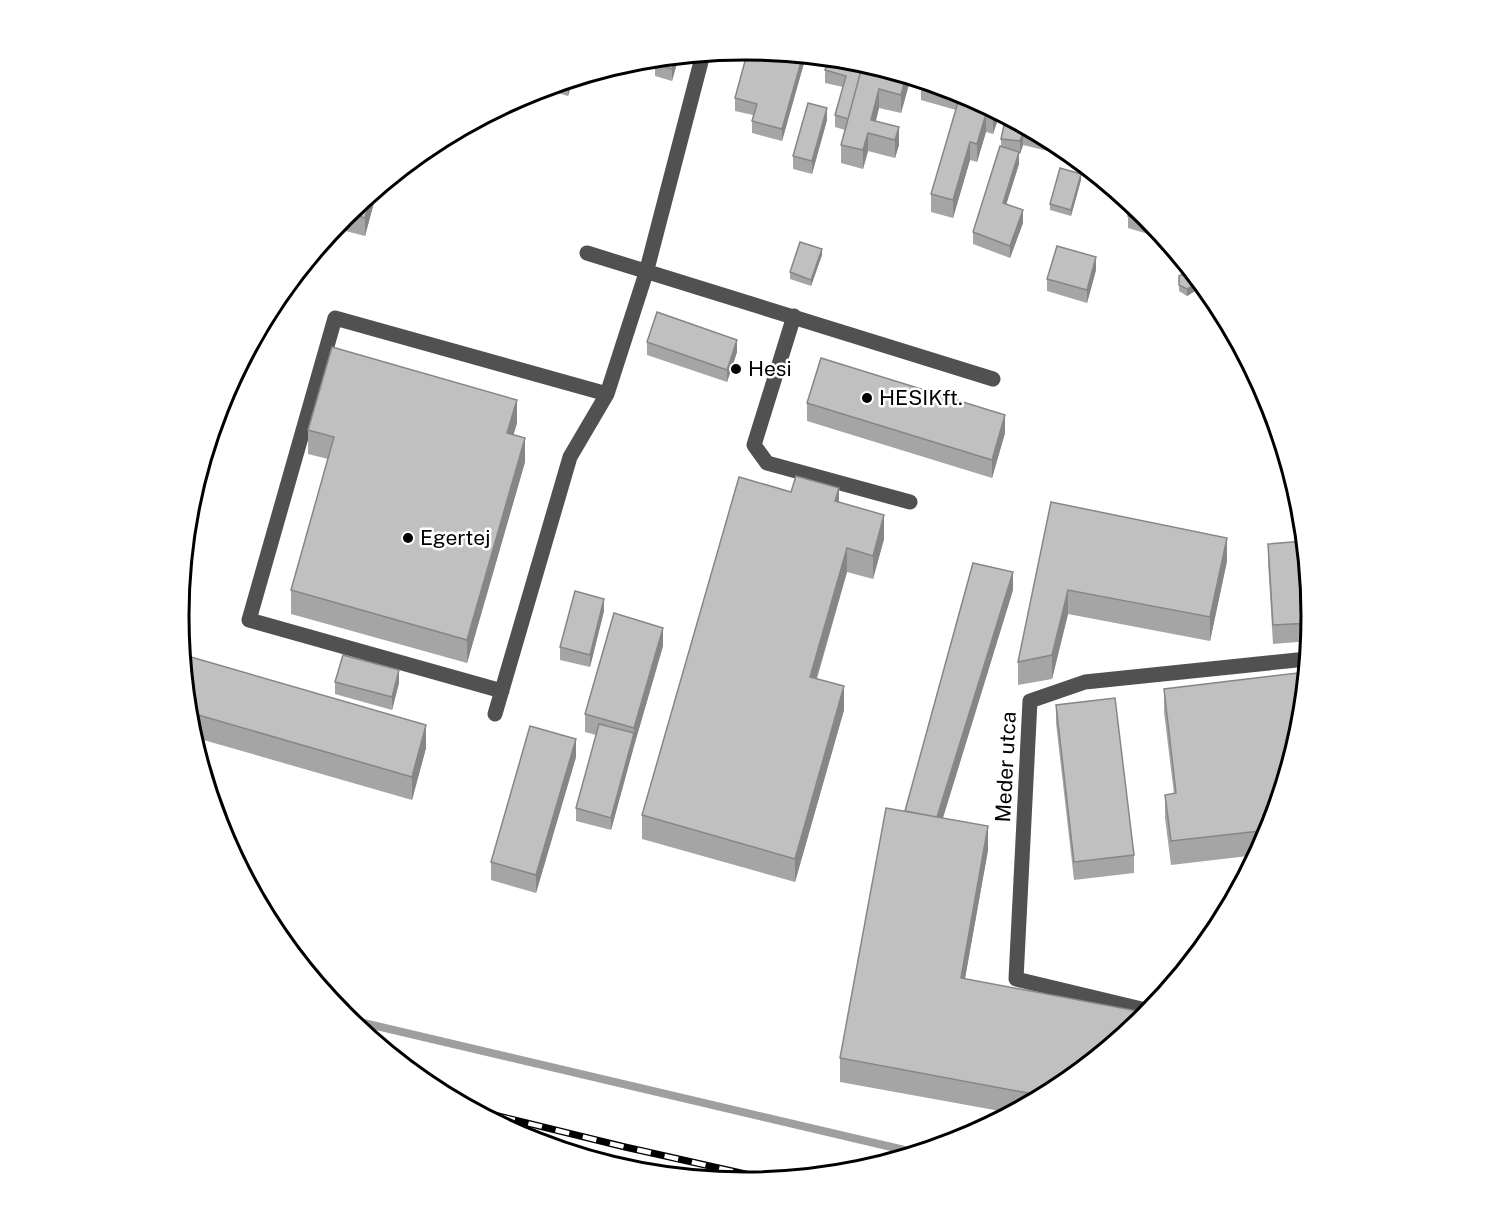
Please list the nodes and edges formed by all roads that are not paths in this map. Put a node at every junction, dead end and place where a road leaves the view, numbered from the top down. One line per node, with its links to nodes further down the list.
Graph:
1 (701, 62): 3 (lane)
2 (587, 253): 3 (lane)
3 (646, 273): 4 (lane); 6 (lane)
4 (794, 316): 5 (lane); 7 (lane)
5 (993, 379)
6 (607, 394): 9 (lane); 9 (lane)
7 (910, 502)
8 (1299, 660): 11 (lane, Meder utca)
9 (502, 691): 10 (lane)
10 (495, 714)
11 (1139, 1008)

